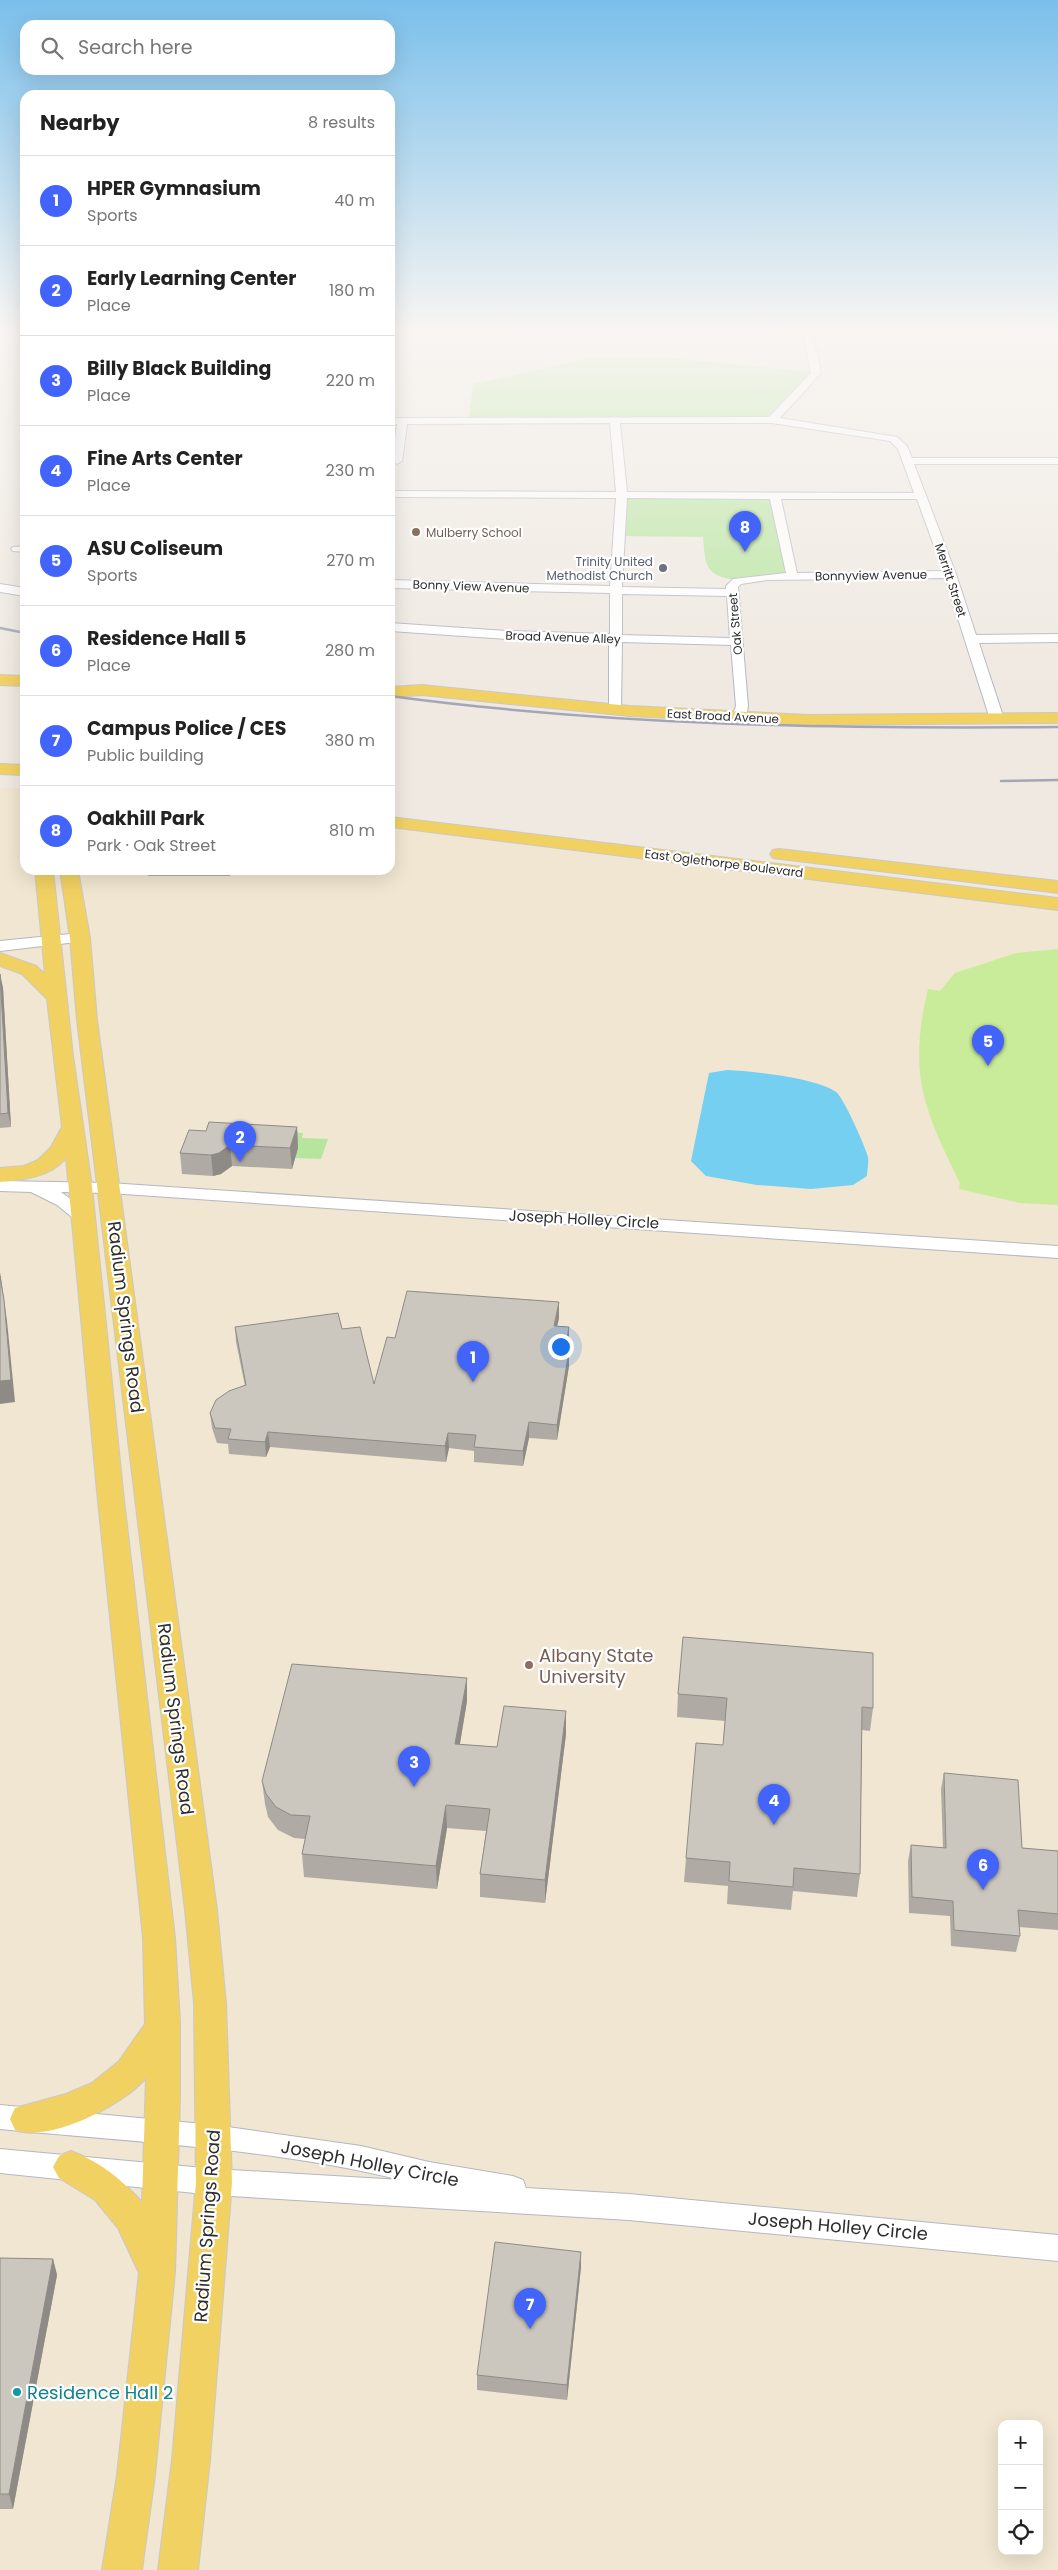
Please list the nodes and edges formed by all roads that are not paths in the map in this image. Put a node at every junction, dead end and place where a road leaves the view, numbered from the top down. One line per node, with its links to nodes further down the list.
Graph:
1 (399, 446): 5 (street)
2 (617, 446): 8 (street)
3 (901, 446): 4 (street, Merritt Street)
4 (908, 460): 6 (street); 10 (street, Merritt Street)
5 (397, 461)
6 (1058, 461)
7 (395, 494): 8 (street)
8 (622, 495): 9 (street); 15 (street)
9 (775, 495): 10 (street); 12 (street)
10 (921, 496): 11 (street, Merritt Street)
11 (950, 574): 12 (street, Bonnyview Avenue); 21 (street, Merritt Street)
12 (792, 576): 17 (street, Oak Street)
13 (395, 584): 15 (street, Bonny View Avenue)
14 (0, 588): 16 (street)
15 (616, 590): 17 (street, Bonny View Avenue); 19 (street)
16 (20, 591)
17 (732, 593): 22 (street, Oak Street)
18 (395, 627): 19 (street, Broad Avenue Alley)
19 (616, 638): 22 (street, Broad Avenue Alley); 26 (street)
20 (1058, 638): 21 (street)
21 (970, 639): 29 (street, Merritt Street)
22 (736, 642): 27 (street, Oak Street)
23 (0, 680): 24 (main road)
24 (20, 681)
25 (395, 692): 26 (main road, East Broad Avenue)
26 (615, 710): 27 (main road, East Broad Avenue)
27 (739, 717): 29 (main road, East Broad Avenue)
28 (1058, 718): 29 (main road, East Broad Avenue)
29 (997, 719)
30 (0, 769): 31 (main road)
31 (20, 770)
32 (0, 785): 33 (main road)
33 (20, 785)
34 (395, 808): 38 (main road, East Oglethorpe Boulevard)
35 (395, 823): 39 (main road, East Oglethorpe Boulevard)
36 (45, 875): 41 (main road, Radium Springs Road)
37 (70, 875): 40 (main road, Radium Springs Road)
38 (1058, 887)
39 (1058, 904)
40 (80, 938): 41 (street); 48 (main road, Radium Springs Road)
41 (52, 942): 42 (street); 44 (main road, Radium Springs Road)
42 (0, 946)
43 (0, 959): 44 (main road)
44 (57, 997): 45 (main road, Radium Springs Road)
45 (73, 1126): 46 (main road); 47 (main road, Radium Springs Road)
46 (4, 1181): 47 (street, Joseph Holley Circle); 49 (street)
47 (81, 1185): 48 (street, Joseph Holley Circle); 49 (main road, Radium Springs Road)
48 (109, 1188): 50 (street, Joseph Holley Circle); 54 (main road, Radium Springs Road)
49 (84, 1218): 51 (main road, Radium Springs Road)
50 (1058, 1252)
51 (163, 2023): 52 (main road); 53 (main road, Radium Springs Road)
52 (14, 2118): 53 (street, Joseph Holley Circle)
53 (162, 2132): 54 (street, Joseph Holley Circle); 57 (main road, Radium Springs Road)
54 (214, 2137): 58 (main road, Radium Springs Road); 59 (street, Joseph Holley Circle)
55 (0, 2161): 56 (street, Joseph Holley Circle)
56 (71, 2167): 57 (street, Joseph Holley Circle); 61 (main road)
57 (160, 2176): 58 (street, Joseph Holley Circle); 61 (main road, Radium Springs Road)
58 (214, 2182): 59 (street, Joseph Holley Circle); 63 (main road, Radium Springs Road)
59 (619, 2206): 60 (street, Joseph Holley Circle)
60 (1058, 2248)
61 (157, 2272): 62 (main road, Radium Springs Road)
62 (122, 2570)
63 (178, 2570)

